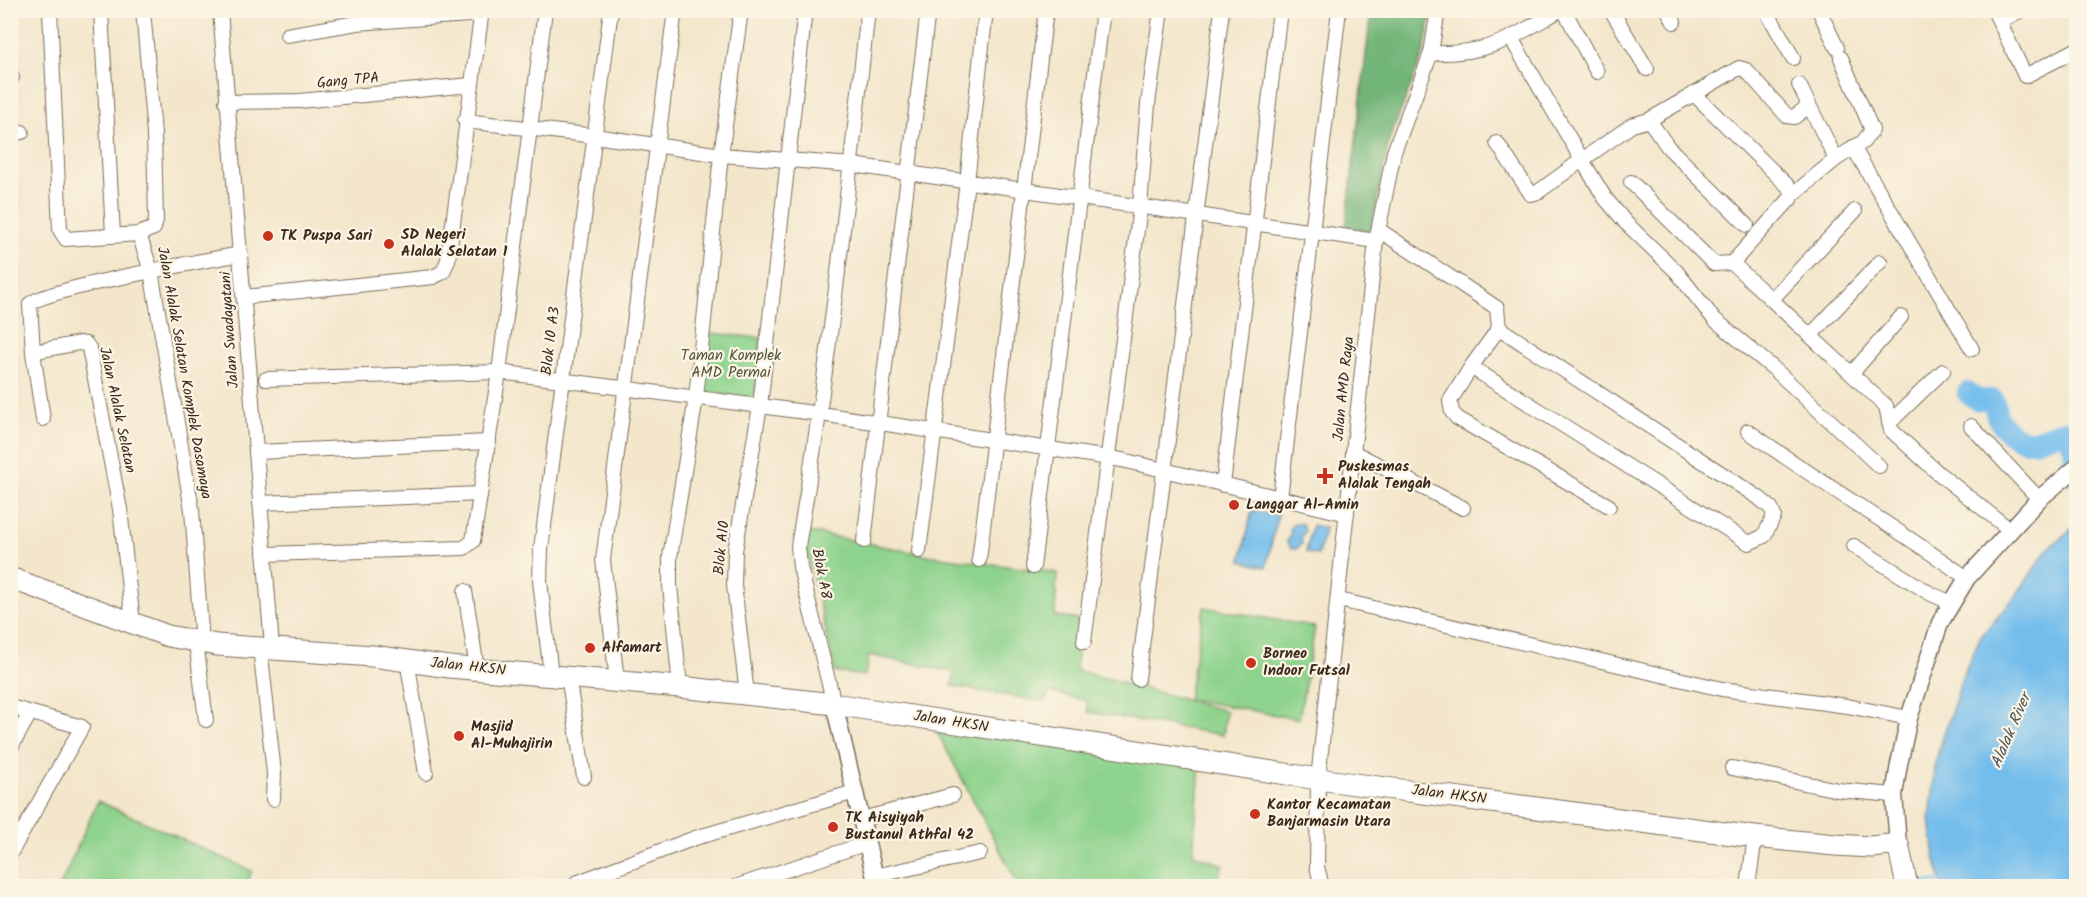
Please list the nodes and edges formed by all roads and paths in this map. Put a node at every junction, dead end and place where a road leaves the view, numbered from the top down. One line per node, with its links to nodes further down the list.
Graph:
1 (50, 10): 65 (street, Jalan Alalak Selatan Komplek Dasamaya)
2 (101, 10): 65 (street)
3 (143, 10): 64 (street)
4 (220, 10): 38 (street, Jalan Swadayatani)
5 (545, 10): 42 (street)
6 (611, 10): 43 (street, Blok 10 A3)
7 (675, 10): 45 (street)
8 (741, 10): 47 (street)
9 (805, 10): 50 (street, Blok A10)
10 (868, 10): 51 (street, Blok A8)
11 (928, 10): 52 (street)
12 (986, 10): 53 (street)
13 (1046, 10): 55 (street)
14 (1103, 10): 56 (street)
15 (1161, 10): 58 (street)
16 (1222, 10): 60 (street)
17 (1280, 10): 61 (street)
18 (1339, 10): 63 (street)
19 (1438, 10): 30 (street, Jalan AMD Raya)
20 (1562, 10): 29 (street); 34 (street)
21 (1611, 10): 33 (street)
22 (1766, 10): 32 (street)
23 (1819, 10): 46 (street)
24 (1994, 10): 31 (street)
25 (2021, 10): 27 (street)
26 (482, 12): 28 (street); 35 (street)
27 (2006, 18)
28 (287, 35)
29 (1511, 38): 30 (street); 49 (street)
30 (1431, 53): 66 (street, Jalan AMD Raya)
31 (2075, 54)
32 (1793, 58)
33 (1647, 69)
34 (1597, 72)
35 (471, 85): 38 (street, Gang TPA); 41 (street)
36 (1799, 85): 39 (street)
37 (1694, 94): 39 (street); 40 (street); 48 (street)
38 (226, 102): 67 (street, Jalan Swadayatani)
39 (1809, 106): 48 (street)
40 (1649, 120): 49 (street); 62 (street)
41 (465, 121): 42 (street); 71 (street)
42 (530, 128): 43 (street); 80 (street)
43 (595, 135): 45 (street); 83 (street, Blok 10 A3)
44 (1497, 143): 49 (street)
45 (657, 145): 47 (street); 84 (street)
46 (1853, 147): 48 (street); 76 (street)
47 (722, 154): 50 (street); 85 (street)
48 (1836, 159)
49 (1582, 160): 100 (street)
50 (789, 161): 51 (street); 86 (street, Blok A10)
51 (853, 165): 52 (street); 87 (street, Blok A8)
52 (911, 174): 53 (street); 89 (street)
53 (967, 182): 55 (street); 92 (street)
54 (1631, 182): 69 (street)
55 (1024, 190): 56 (street); 94 (street)
56 (1082, 198): 58 (street); 96 (street)
57 (1791, 198): 69 (street)
58 (1140, 207): 60 (street); 99 (street)
59 (1855, 211): 72 (street)
60 (1197, 215): 61 (street); 102 (street)
61 (1256, 224): 63 (street); 103 (street)
62 (1747, 225)
63 (1312, 232): 66 (street); 105 (street)
64 (139, 234): 65 (street, Jalan Alalak Selatan Komplek Dasamaya); 70 (street, Jalan Alalak Selatan Komplek Dasamaya)
65 (113, 236)
66 (1377, 236): 74 (street); 98 (street, Jalan AMD Raya)
67 (241, 254): 70 (street); 71 (street, Jalan Swadayatani)
68 (1880, 262): 75 (street)
69 (1732, 263): 72 (street)
70 (151, 271): 77 (street); 124 (street, Jalan Alalak Selatan Komplek Dasamaya)
71 (244, 297): 97 (street, Jalan Swadayatani)
72 (1772, 299): 75 (street)
73 (1901, 317): 81 (street)
74 (1499, 328): 78 (street); 78 (street)
75 (1810, 334): 81 (street)
76 (1972, 349)
77 (33, 352): 88 (street); 123 (street, Jalan Alalak Selatan)
78 (1471, 367): 108 (street)
79 (1943, 371): 90 (street)
80 (500, 372): 82 (street); 83 (street); 95 (street)
81 (1852, 373): 90 (street)
82 (266, 379)
83 (562, 380): 84 (street); 129 (street, Blok 10 A3)
84 (626, 389): 85 (street); 131 (street)
85 (696, 398): 86 (street); 132 (street)
86 (760, 406): 87 (street); 133 (street, Blok A10)
87 (821, 414): 89 (street); 134 (street, Blok A8)
88 (43, 419)
89 (879, 423): 92 (street); 112 (street)
90 (1889, 423): 111 (street)
91 (1971, 426): 106 (street)
92 (935, 431): 94 (street); 114 (street)
93 (1748, 431): 119 (street)
94 (994, 440): 96 (street); 116 (street)
95 (489, 442): 97 (street); 104 (street)
96 (1049, 448): 99 (street); 117 (street)
97 (256, 452): 107 (street, Jalan Swadayatani)
98 (1353, 452): 109 (street); 110 (street, Jalan AMD Raya)
99 (1108, 458): 102 (street); 125 (street)
100 (1879, 466)
101 (2076, 468): 106 (street)
102 (1164, 470): 103 (street); 130 (street)
103 (1223, 485): 105 (street)
104 (480, 494): 107 (street); 115 (street)
105 (1280, 498): 110 (street)
106 (2039, 499): 111 (street)
107 (260, 503): 115 (street, Jalan Swadayatani)
108 (1610, 506)
109 (1463, 508)
110 (1347, 514): 121 (street, Jalan AMD Raya)
111 (2010, 530): 119 (street)
112 (864, 541)
113 (1854, 546): 122 (street)
114 (920, 551)
115 (264, 554): 126 (street, Jalan Swadayatani)
116 (979, 560)
117 (1034, 567)
118 (10, 578): 123 (main road, Jalan HKSN)
119 (1967, 578): 122 (street)
120 (465, 591): 128 (street)
121 (1339, 600): 137 (street); 143 (street, Jalan AMD Raya)
122 (1950, 602): 137 (street)
123 (133, 623): 124 (main road, Jalan HKSN)
124 (199, 642): 126 (main road, Jalan HKSN); 138 (street, Jalan Alalak Selatan Komplek Dasamaya)
125 (1084, 642)
126 (266, 647): 127 (main road, Jalan HKSN); 147 (street, Jalan Swadayatani)
127 (407, 660): 128 (main road, Jalan HKSN); 141 (street)
128 (477, 669): 129 (main road, Jalan HKSN)
129 (560, 676): 131 (main road, Jalan HKSN); 142 (street, Blok 10 A3)
130 (1138, 679)
131 (617, 681): 132 (main road, Jalan HKSN)
132 (680, 687): 133 (main road, Jalan HKSN)
133 (747, 694): 134 (main road, Jalan HKSN)
134 (834, 704): 143 (main road, Jalan HKSN); 144 (street)
135 (10, 707): 136 (street)
136 (30, 713): 139 (street); 153 (street)
137 (1909, 718): 146 (street)
138 (206, 720)
139 (10, 749)
140 (1732, 768): 146 (street)
141 (426, 773)
142 (584, 777)
143 (1318, 779): 149 (main road, Jalan HKSN); 158 (street, Jalan AMD Raya)
144 (855, 792): 148 (street); 156 (street)
145 (953, 795): 148 (street)
146 (1894, 795): 151 (street)
147 (273, 799)
148 (862, 819): 150 (street)
149 (1755, 837): 151 (main road, Jalan HKSN); 159 (street)
150 (867, 843): 154 (street); 157 (street)
151 (1898, 844): 155 (main road)
152 (980, 853): 154 (street)
153 (10, 854)
154 (876, 881)
155 (1906, 881)
156 (576, 883)
157 (738, 886)
158 (1322, 886)
159 (1748, 886)

